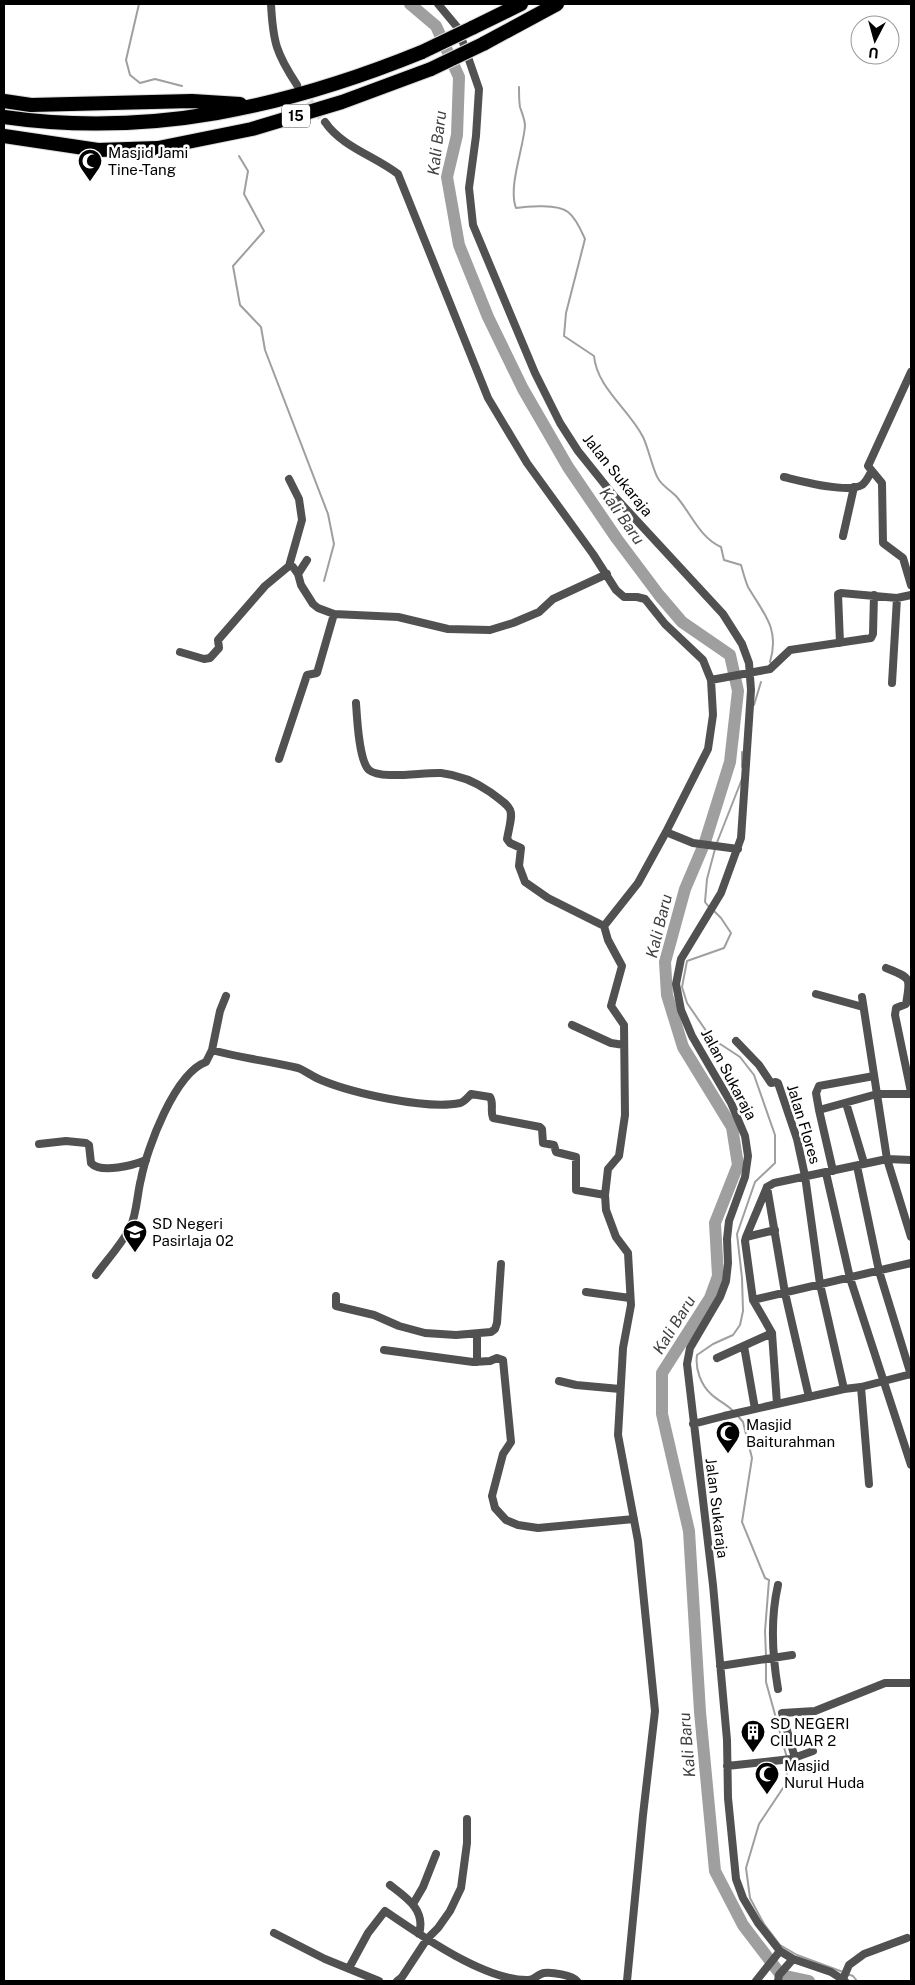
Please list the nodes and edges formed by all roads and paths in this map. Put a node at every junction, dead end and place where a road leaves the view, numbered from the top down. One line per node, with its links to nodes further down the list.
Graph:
1 (271, 4): 5 (street)
2 (438, 4): 29 (street, Jalan Sukaraja)
3 (521, 4): 7 (highway, 15, bridge)
4 (557, 4): 10 (highway, 15, bridge)
5 (297, 85)
6 (4, 101): 7 (highway)
7 (260, 105): 8 (highway, 15)
8 (4, 117)
9 (324, 122): 21 (street)
10 (4, 136)
11 (911, 372): 12 (street)
12 (871, 472): 15 (street); 17 (street)
13 (784, 477): 15 (street)
14 (289, 479): 19 (street)
15 (854, 487): 16 (street)
16 (843, 536)
17 (907, 558): 22 (street)
18 (307, 560): 20 (street)
19 (289, 566): 20 (street); 28 (street)
20 (298, 574): 26 (street)
21 (607, 574): 26 (street); 30 (street)
22 (911, 585)
23 (874, 595): 25 (street); 27 (street); 27 (street)
24 (911, 595): 25 (street)
25 (897, 598): 31 (street)
26 (334, 614): 33 (street)
27 (840, 643): 29 (street)
28 (180, 652)
29 (750, 674): 30 (street); 35 (street, Jalan Sukaraja)
30 (711, 680): 34 (street)
31 (892, 683)
32 (356, 703): 36 (street)
33 (279, 759)
34 (666, 832): 35 (street); 36 (street)
35 (738, 849): 89 (street, Jalan Sukaraja)
36 (604, 926): 44 (street)
37 (886, 968): 47 (street)
38 (816, 994): 41 (street)
39 (226, 996): 45 (street)
40 (862, 997): 41 (street)
41 (864, 1007): 46 (street)
42 (572, 1025): 44 (street)
43 (736, 1041): 57 (street, Jalan Flores)
44 (624, 1045): 59 (street)
45 (212, 1050): 52 (street); 59 (street)
46 (874, 1076): 48 (street); 50 (street)
47 (911, 1093): 48 (street)
48 (877, 1094): 49 (street); 53 (street)
49 (846, 1103): 50 (street); 55 (street)
50 (819, 1110): 56 (street)
51 (39, 1144): 52 (street)
52 (146, 1160): 66 (street)
53 (887, 1160): 54 (street); 55 (street); 62 (street)
54 (911, 1160)
55 (861, 1165): 56 (street); 65 (street)
56 (829, 1172): 57 (street); 67 (street)
57 (805, 1176): 58 (street); 68 (street)
58 (767, 1187): 60 (street); 61 (street)
59 (605, 1195): 72 (street)
60 (775, 1230): 61 (street); 70 (street)
61 (746, 1237): 73 (street)
62 (911, 1237)
63 (911, 1263): 65 (street)
64 (502, 1264): 75 (street)
65 (879, 1271): 67 (street); 80 (street)
66 (96, 1275)
67 (850, 1278): 68 (street); 82 (street)
68 (820, 1284): 70 (street); 85 (street)
69 (586, 1292): 72 (street)
70 (785, 1293): 73 (street); 86 (street)
71 (336, 1296): 75 (street)
72 (630, 1298): 84 (street)
73 (753, 1300): 74 (street)
74 (772, 1333): 76 (street); 87 (street)
75 (477, 1334): 79 (street)
76 (744, 1346): 78 (street); 88 (street)
77 (384, 1350): 79 (street)
78 (717, 1358)
79 (477, 1362): 92 (street)
80 (911, 1375): 82 (street)
81 (559, 1381): 84 (street)
82 (883, 1382): 83 (street); 90 (street)
83 (861, 1387): 85 (street); 91 (street)
84 (620, 1389): 92 (street)
85 (844, 1389): 86 (street)
86 (809, 1397): 87 (street)
87 (777, 1404): 88 (street)
88 (755, 1409): 89 (street)
89 (693, 1424): 96 (street, Jalan Sukaraja)
90 (911, 1465)
91 (869, 1484)
92 (634, 1519): 118 (street)
93 (778, 1585): 95 (street)
94 (792, 1655): 95 (street)
95 (768, 1659): 96 (street); 98 (street)
96 (720, 1666): 101 (street, Jalan Sukaraja)
97 (911, 1683): 100 (street)
98 (778, 1689)
99 (813, 1751): 100 (street)
100 (790, 1759): 101 (street)
101 (727, 1766): 110 (street, Jalan Sukaraja)
102 (467, 1819): 109 (street)
103 (436, 1854): 105 (street)
104 (390, 1885): 105 (street)
105 (413, 1904): 107 (street)
106 (274, 1932): 112 (street)
107 (419, 1934): 109 (street); 112 (street)
108 (907, 1938): 114 (street)
109 (427, 1939): 116 (street); 117 (street)
110 (777, 1954): 111 (street, Jalan Sukaraja); 119 (street)
111 (793, 1959): 113 (street); 114 (street, Jalan Sukaraja)
112 (349, 1968): 115 (street)
113 (778, 1978)
114 (844, 1979)
115 (379, 1981)
116 (397, 1981)
117 (577, 1981)
118 (627, 1981)
119 (756, 1981)

